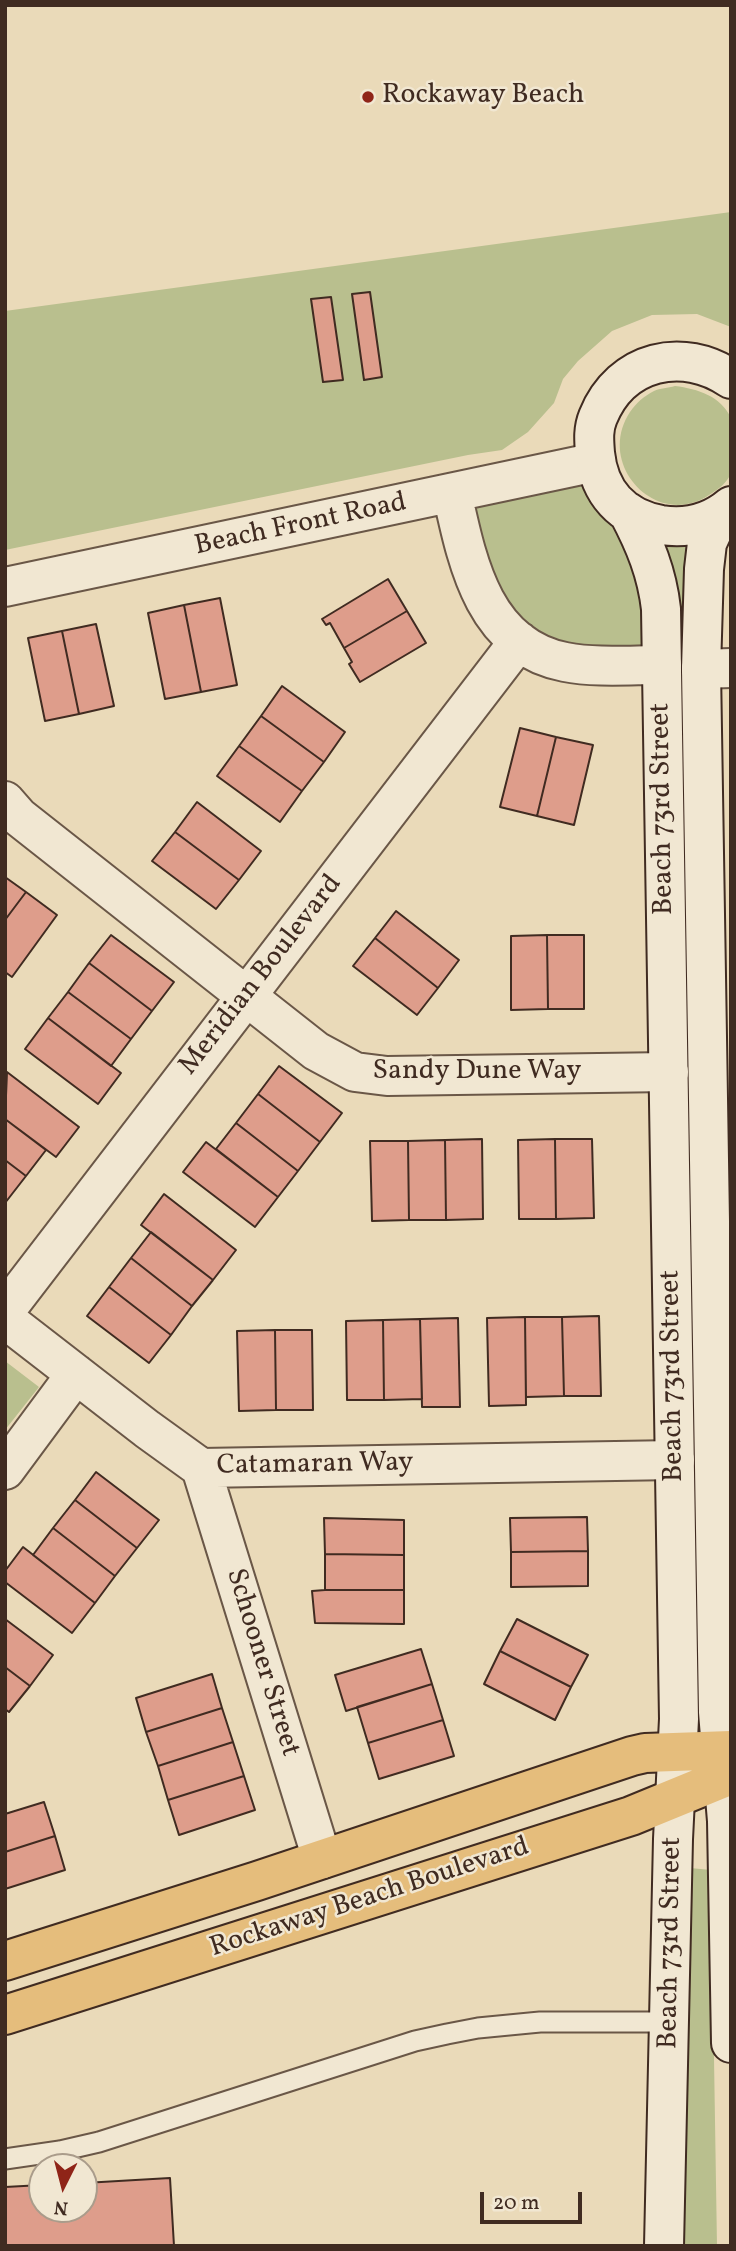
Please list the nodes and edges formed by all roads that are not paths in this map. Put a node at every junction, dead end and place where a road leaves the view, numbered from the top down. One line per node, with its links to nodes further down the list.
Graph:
1 (731, 379): 2 (street)
2 (596, 462): 3 (street, Beach Front Road); 4 (street)
3 (452, 493): 6 (street, Beach Front Road); 7 (street)
4 (628, 512): 5 (street); 8 (street, Beach 73rd Street)
5 (725, 512): 9 (street, Beach 73rd Street)
6 (5, 587)
7 (519, 641): 8 (street); 11 (street, Meridian Boulevard)
8 (662, 665): 12 (street, Beach 73rd Street)
9 (716, 669): 12 (street, Beach 73rd Street)
10 (5, 801): 11 (street, Sandy Dune Way)
11 (247, 995): 12 (street, Sandy Dune Way); 14 (street, Meridian Boulevard)
12 (697, 1072): 13 (street, Beach 73rd Street); 17 (street, Beach 73rd Street)
13 (720, 1267): 17 (street, Beach 73rd Street)
14 (5, 1311)
15 (5, 1319): 16 (street, Catamaran Way)
16 (76, 1374): 18 (street, Catamaran Way); 19 (street)
17 (694, 1460): 18 (street, Catamaran Way); 20 (street, Beach 73rd Street); 21 (street, Beach 73rd Street)
18 (201, 1468): 23 (street, Schooner Street)
19 (5, 1470)
20 (677, 1752): 21 (main road, Rockaway Beach Boulevard); 22 (street, Beach 73rd Street); 23 (main road, Rockaway Beach Boulevard)
21 (727, 1763): 22 (main road, Rockaway Beach Boulevard); 27 (street, Beach 73rd Street)
22 (676, 1798): 25 (main road, Rockaway Beach Boulevard); 26 (street, Beach 73rd Street)
23 (322, 1859): 24 (main road, Rockaway Beach Boulevard)
24 (5, 1961)
25 (5, 2015)
26 (670, 2022): 28 (lane); 29 (street, Beach 73rd Street)
27 (731, 2043)
28 (6, 2156)
29 (664, 2246)

